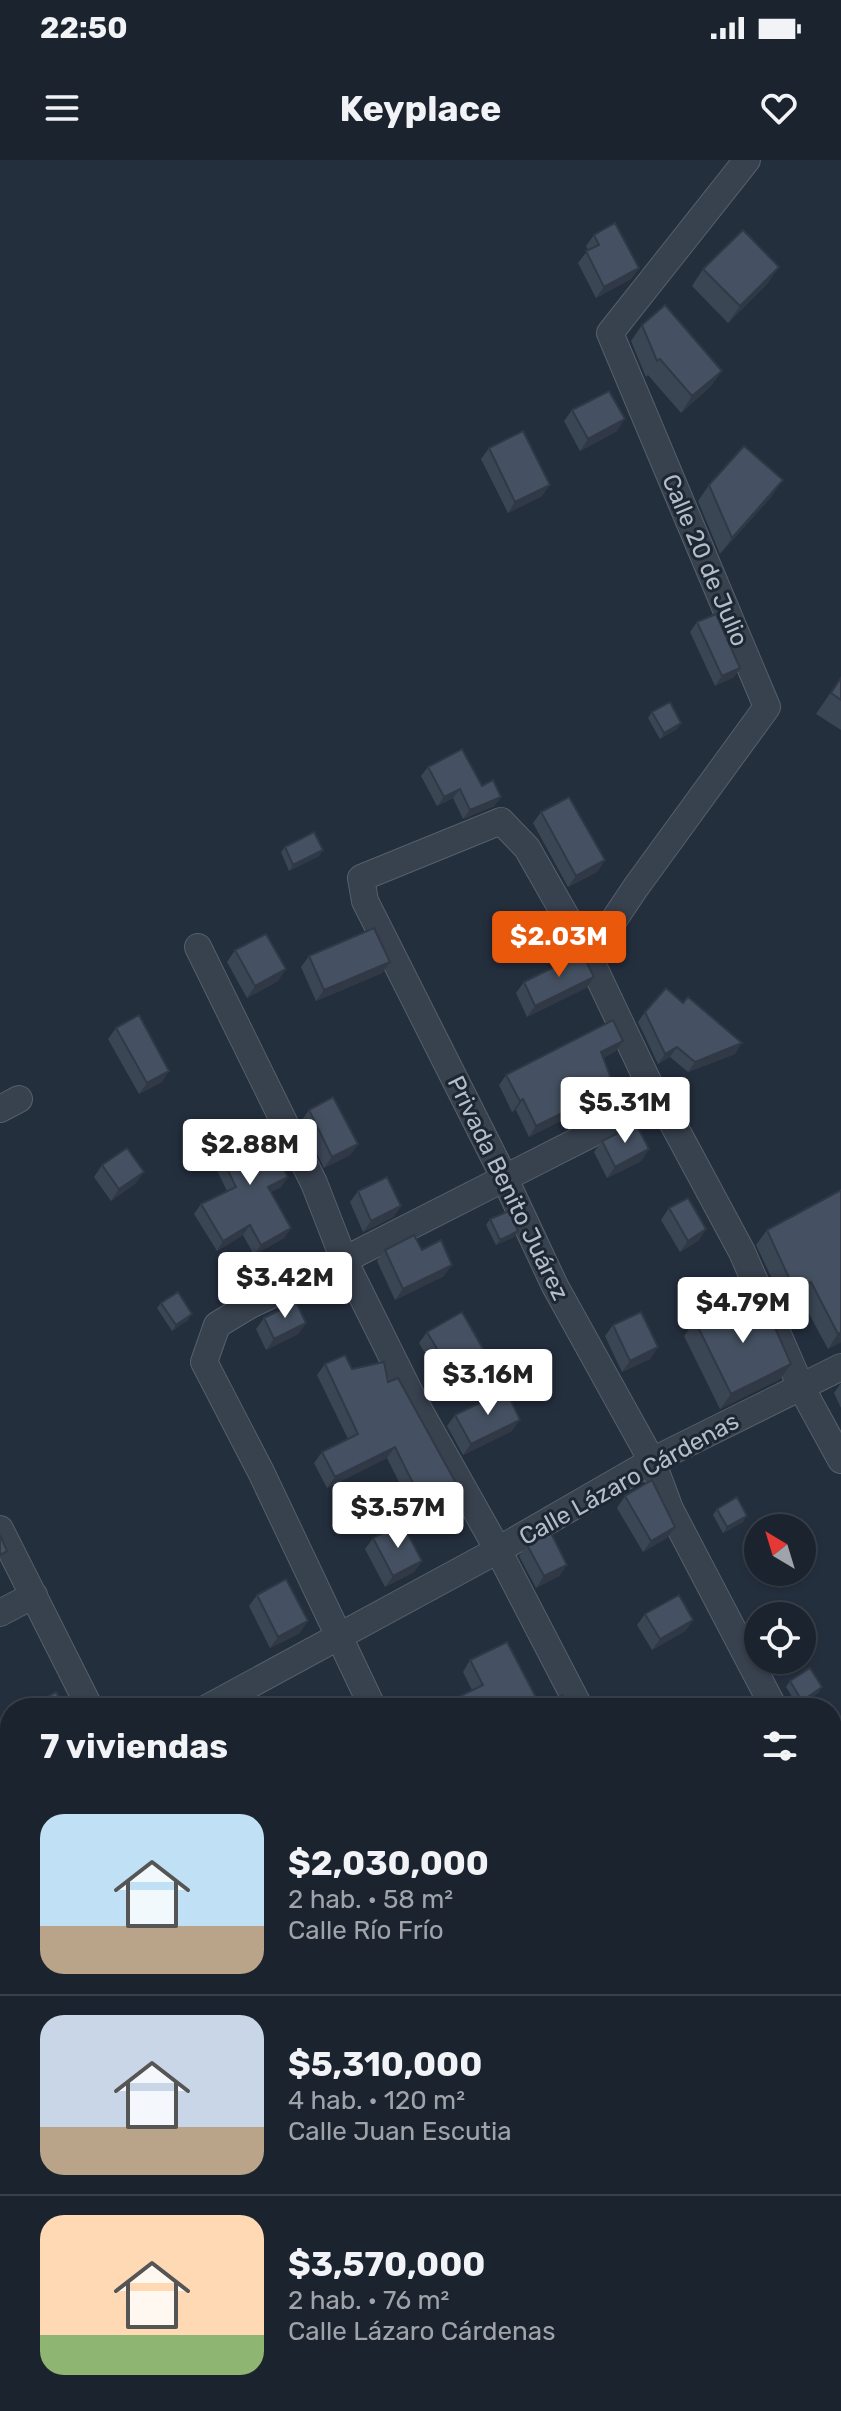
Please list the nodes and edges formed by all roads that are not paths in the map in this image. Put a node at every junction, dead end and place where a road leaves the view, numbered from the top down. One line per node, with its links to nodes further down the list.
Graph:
1 (747, 160): 3 (street, Calle 20 de Julio)
2 (198, 947): 6 (street)
3 (589, 957): 4 (street); 5 (street, Privada Benito Juárez)
4 (654, 1094): 5 (street); 8 (street)
5 (504, 1177): 6 (street); 10 (street, Privada Benito Juárez)
6 (344, 1260): 12 (street); 15 (street)
7 (841, 1367): 8 (street, Calle Lázaro Cárdenas)
8 (801, 1387): 9 (street); 10 (street, Calle Lázaro Cárdenas)
9 (841, 1460)
10 (652, 1461): 12 (street, Calle Lázaro Cárdenas); 20 (street, Privada Benito Juárez)
11 (0, 1529): 13 (street)
12 (498, 1550): 15 (street, Calle Lázaro Cárdenas); 19 (street)
13 (34, 1595): 14 (street); 16 (street)
14 (0, 1613)
15 (338, 1636): 17 (street, Calle Lázaro Cárdenas); 18 (street)
16 (85, 1698)
17 (225, 1698)
18 (368, 1698)
19 (575, 1698)
20 (769, 1698)

